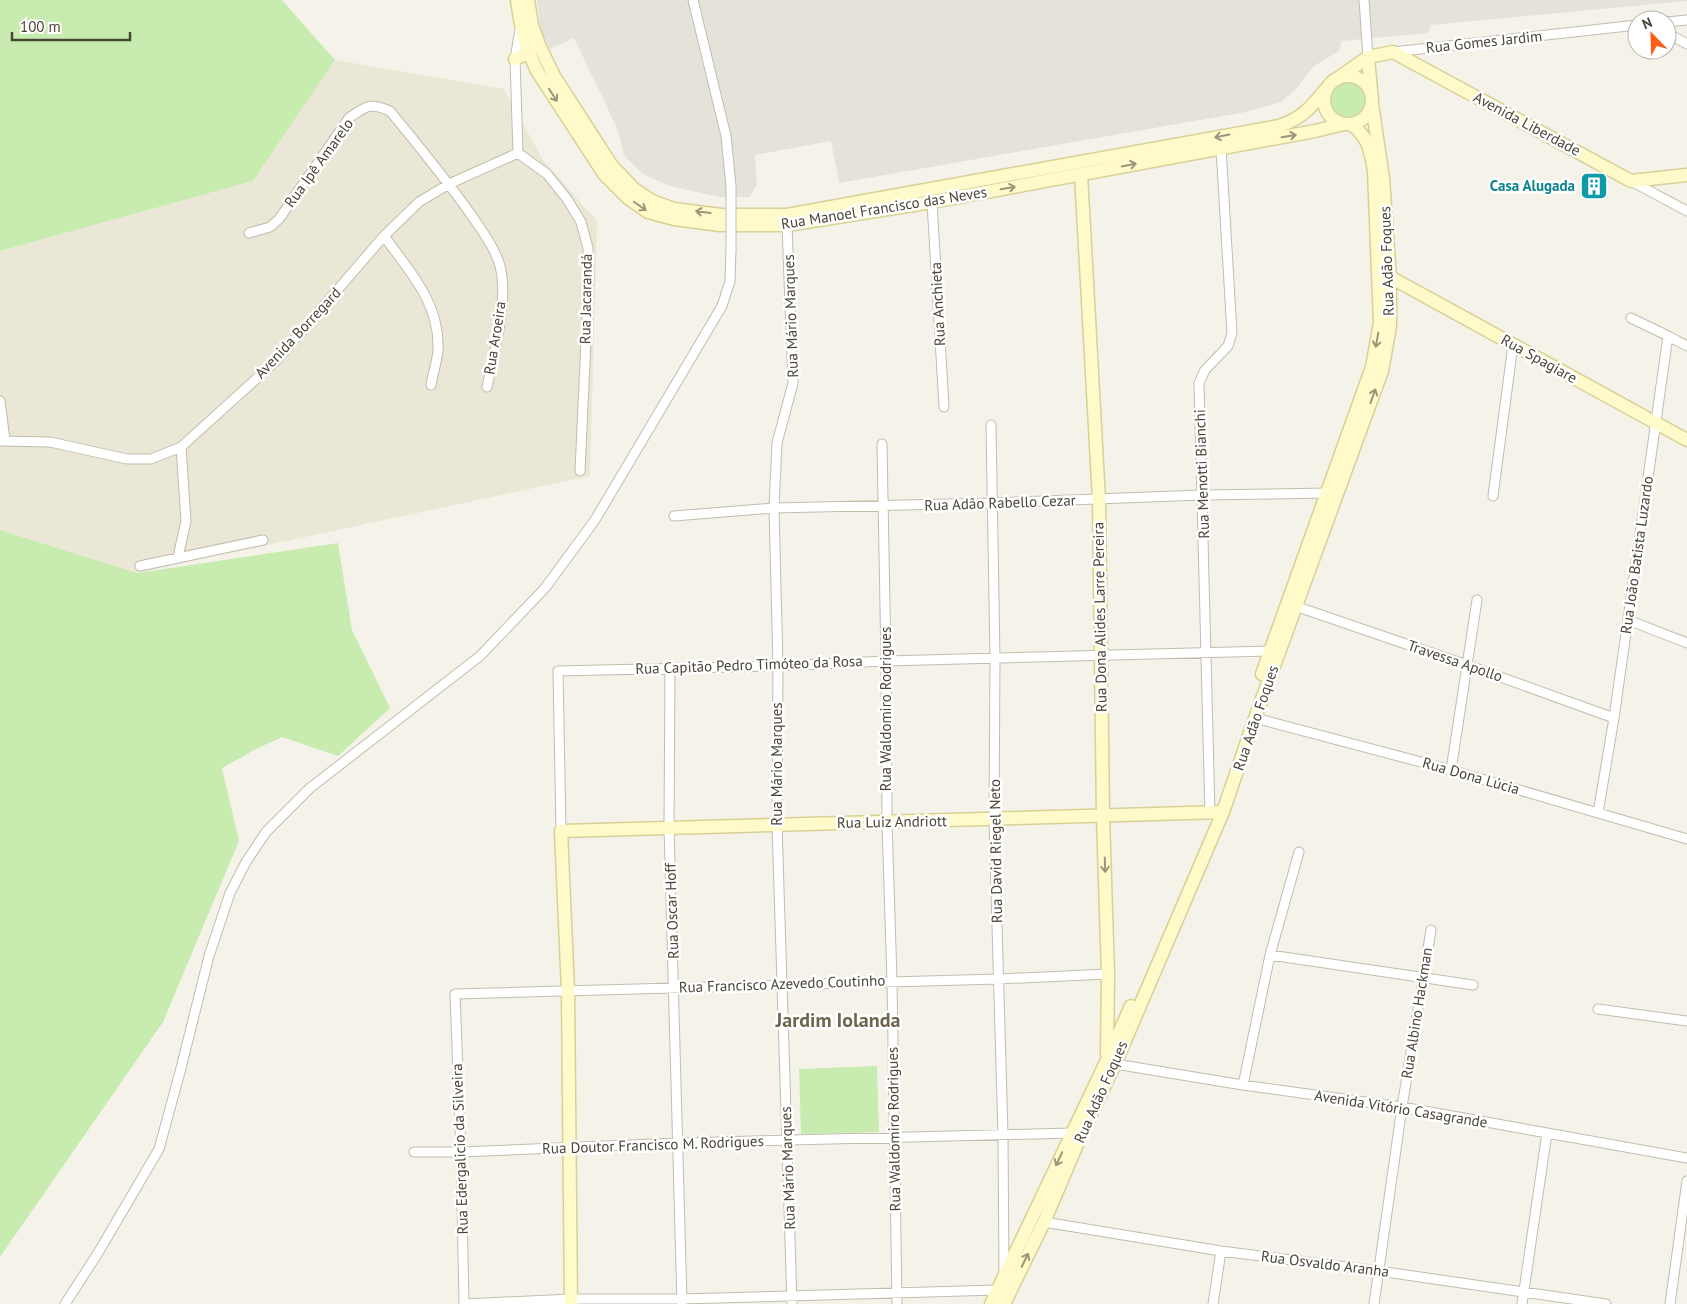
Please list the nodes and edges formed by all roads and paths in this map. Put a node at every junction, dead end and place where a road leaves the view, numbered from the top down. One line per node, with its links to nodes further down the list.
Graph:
1 (518, 0): 5 (main road)
2 (528, 0): 5 (main road); 8 (main road)
3 (693, 0): 115 (street, bridge)
4 (1364, 0): 9 (street)
5 (526, 26): 8 (main road, Rua Manoel Francisco das Neves); 10 (street); 12 (main road, Rua Manoel Francisco das Neves, one-way to 5)
6 (1627, 26): 7 (street, Rua Gomes Jardim)
7 (1393, 52): 9 (main road, Rua Gomes Jardim); 19 (main road, Avenida Liberdade)
8 (528, 53): 10 (main road); 23 (main road, Rua Manoel Francisco das Neves, one-way to 23)
9 (1368, 57): 11 (main road, Rua Gomes Jardim); 13 (main road, Rua Adão Foques)
10 (515, 59): 16 (street)
11 (1337, 78): 12 (main road); 13 (main road)
12 (1326, 89): 14 (main road)
13 (1372, 100): 14 (main road); 26 (main road, Rua Adão Foques)
14 (1348, 124): 15 (main road, Rua Manoel Francisco das Neves, one-way to 14); 42 (main road, Rua Adão Foques, one-way to 42)
15 (1220, 148): 17 (main road, Rua Manoel Francisco das Neves, one-way to 15); 43 (street, Rua Menotti Bianchi)
16 (518, 153): 20 (street, Avenida Borregard); 41 (street, Rua Jacarandá)
17 (1081, 174): 21 (main road, Rua Manoel Francisco das Neves, one-way to 17); 45 (main road, Rua Dona Alides Larre Pereira)
18 (1687, 175): 19 (main road)
19 (1631, 180): 22 (street, Avenida Liberdade)
20 (449, 184): 24 (street, Rua Ipê Amarelo); 25 (street, Avenida Borregard); 32 (street, Rua Aroeira)
21 (932, 202): 23 (main road, Rua Manoel Francisco das Neves); 34 (street, Rua Anchieta)
22 (1687, 211)
23 (787, 226): 48 (street, Rua Mário Marques)
24 (248, 233)
25 (384, 236): 31 (street); 40 (street, Avenida Borregard)
26 (1390, 278): 29 (main road, Rua Spagiare); 54 (main road, Rua Adão Foques, one-way to 26)
27 (1631, 318): 28 (street)
28 (1668, 336): 30 (street); 35 (street, Rua João Batista Luzardo)
29 (1513, 345): 35 (main road, Rua Spagiare); 44 (street)
30 (1687, 346)
31 (431, 385)
32 (487, 387)
33 (0, 402): 38 (street)
34 (944, 407)
35 (1655, 423): 37 (main road, Rua Spagiare); 55 (street, Rua João Batista Luzardo)
36 (991, 425): 46 (street, Rua David Riegel Neto)
37 (1687, 440)
38 (3, 441): 40 (street, Avenida Borregard)
39 (882, 444): 47 (street, Rua Waldomiro Rodrigues)
40 (181, 447): 51 (street)
41 (580, 471)
42 (1327, 493): 43 (street, Rua Adão Rabello Cezar); 57 (main road, Rua Adão Foques)
43 (1202, 495): 45 (street, Rua Adão Rabello Cezar); 58 (street, Rua Menotti Bianchi)
44 (1493, 496)
45 (1099, 500): 46 (street, Rua Adão Rabello Cezar); 59 (main road, Rua Dona Alides Larre Pereira)
46 (992, 503): 47 (street, Rua Adão Rabello Cezar); 60 (street, Rua David Riegel Neto)
47 (884, 506): 48 (street, Rua Adão Rabello Cezar); 61 (street, Rua Waldomiro Rodrigues)
48 (774, 508): 49 (street, Rua Adão Rabello Cezar); 63 (street, Rua Mário Marques)
49 (674, 516)
50 (263, 540): 51 (street)
51 (178, 558): 52 (street)
52 (140, 566)
53 (1477, 600): 62 (street)
54 (1296, 606): 62 (street, Travessa Apollo); 65 (main road, Rua Adão Foques)
55 (1628, 620): 56 (street); 66 (street, Rua João Batista Luzardo)
56 (1687, 643)
57 (1270, 651): 58 (street, Rua Capitão Pedro Timóteo da Rosa); 68 (main road, Rua Adão Foques)
58 (1207, 652): 59 (street, Rua Capitão Pedro Timóteo da Rosa); 68 (street, Rua Menotti Bianchi)
59 (1101, 656): 60 (street, Rua Capitão Pedro Timóteo da Rosa); 70 (main road, Rua Dona Alides Larre Pereira)
60 (995, 658): 61 (street, Rua Capitão Pedro Timóteo da Rosa); 71 (street, Rua David Riegel Neto)
61 (886, 661): 63 (street, Rua Capitão Pedro Timóteo da Rosa); 72 (street, Rua Waldomiro Rodrigues)
62 (1467, 665): 66 (street, Travessa Apollo); 67 (street)
63 (778, 666): 64 (street, Rua Capitão Pedro Timóteo da Rosa); 73 (street, Rua Mário Marques)
64 (670, 668): 74 (street, Rua Oscar Hoff); 75 (street, Rua Capitão Pedro Timóteo da Rosa)
65 (1255, 718): 67 (street, Rua Dona Lúcia); 68 (main road, Rua Adão Foques)
66 (1614, 718): 69 (street, Rua João Batista Luzardo)
67 (1451, 770): 69 (street, Rua Dona Lúcia)
68 (1216, 812): 70 (main road, Rua Luiz Andriott); 91 (main road, Rua Adão Foques)
69 (1598, 813): 76 (street, Rua Dona Lúcia)
70 (1103, 817): 71 (main road, Rua Luiz Andriott); 80 (main road, Rua Dona Alides Larre Pereira, one-way to 80)
71 (994, 820): 72 (main road, Rua Luiz Andriott); 81 (street, Rua David Riegel Neto)
72 (887, 822): 73 (main road, Rua Luiz Andriott); 83 (street, Rua Waldomiro Rodrigues)
73 (777, 824): 74 (main road, Rua Luiz Andriott); 84 (street, Rua Mário Marques)
74 (669, 827): 75 (main road, Rua Luiz Andriott); 86 (street, Rua Oscar Hoff)
75 (561, 831): 87 (main road)
76 (1687, 838)
77 (1299, 852): 79 (street)
78 (1431, 930): 82 (street, Rua Albino Hackman)
79 (1270, 955): 82 (street); 92 (street)
80 (1108, 974): 81 (street, Rua Francisco Azevedo Coutinho); 91 (main road, Rua Dona Alides Larre Pereira)
81 (998, 978): 83 (street, Rua Francisco Azevedo Coutinho); 96 (street, Rua David Riegel Neto)
82 (1423, 978): 85 (street); 93 (street, Rua Albino Hackman)
83 (892, 981): 84 (street, Rua Francisco Azevedo Coutinho); 97 (street, Rua Waldomiro Rodrigues)
84 (782, 984): 86 (street, Rua Francisco Azevedo Coutinho); 98 (street, Rua Mário Marques)
85 (1473, 985)
86 (674, 988): 87 (street, Rua Francisco Azevedo Coutinho); 99 (street, Rua Oscar Hoff)
87 (568, 990): 88 (street, Rua Francisco Azevedo Coutinho); 100 (main road)
88 (455, 994): 102 (street, Rua Edergalicio da Silveira)
89 (1598, 1009): 90 (street)
90 (1687, 1021)
91 (1111, 1062): 92 (street, Avenida Vitório Casagrande); 94 (main road, Rua Adão Foques); 105 (main road, Rua Adão Foques)
92 (1243, 1085): 93 (street, Avenida Vitório Casagrande)
93 (1402, 1107): 95 (street, Avenida Vitório Casagrande); 107 (street, Rua Albino Hackman)
94 (1072, 1133): 96 (street, Rua Doutor Francisco M. Rodrigues); 108 (main road, Rua Adão Foques, one-way to 108)
95 (1547, 1133): 103 (street, Avenida Vitório Casagrande); 110 (street)
96 (1003, 1135): 97 (street, Rua Doutor Francisco M. Rodrigues); 108 (street, Rua David Riegel Neto)
97 (894, 1137): 98 (street, Rua Doutor Francisco M. Rodrigues); 111 (street, Rua Waldomiro Rodrigues)
98 (787, 1141): 99 (street, Rua Doutor Francisco M. Rodrigues); 112 (street, Rua Mário Marques)
99 (677, 1143): 100 (street, Rua Doutor Francisco M. Rodrigues); 113 (street, Rua Oscar Hoff)
100 (570, 1147): 102 (street, Rua Doutor Francisco M. Rodrigues); 114 (main road)
101 (414, 1152): 102 (street, Rua Doutor Francisco M. Rodrigues)
102 (461, 1152): 116 (street, Rua Edergalicio da Silveira)
103 (1687, 1158)
104 (1687, 1181): 124 (street)
105 (1044, 1222): 106 (street, Rua Osvaldo Aranha); 119 (main road, Rua Adão Foques, one-way to 105)
106 (1221, 1251): 107 (street, Rua Osvaldo Aranha); 120 (street)
107 (1379, 1271): 110 (street, Rua Osvaldo Aranha); 121 (street, Rua Albino Hackman)
108 (1004, 1276): 109 (main road, Rua Adão Foques)
109 (998, 1290): 111 (street); 118 (main road, Rua Adão Foques)
110 (1524, 1292): 122 (street); 123 (street, Rua Osvaldo Aranha)
111 (897, 1293): 112 (street); 117 (street, Rua Waldomiro Rodrigues)
112 (792, 1299): 113 (street)
113 (681, 1301): 114 (street)
114 (571, 1302): 116 (street)
115 (65, 1304)
116 (464, 1304)
117 (897, 1304)
118 (991, 1304)
119 (1004, 1304)
120 (1213, 1304)
121 (1374, 1304)
122 (1522, 1304)
123 (1606, 1304)
124 (1670, 1304)

